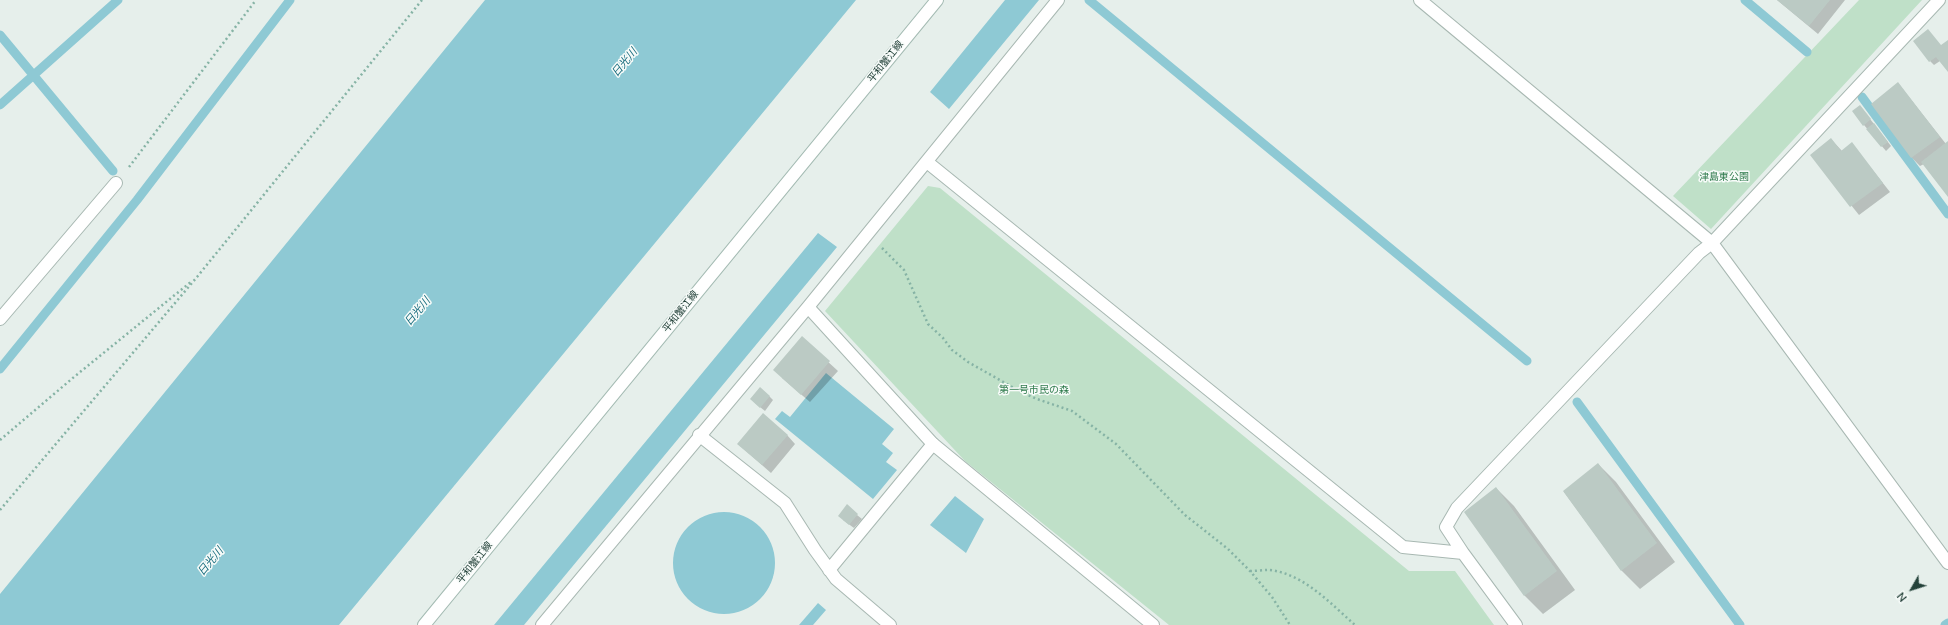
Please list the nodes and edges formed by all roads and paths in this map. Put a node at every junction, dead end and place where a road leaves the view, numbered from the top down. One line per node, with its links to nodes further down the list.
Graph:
1 (256, 0): 8 (path)
2 (422, 0): 11 (path)
3 (938, 0): 22 (street, 平和蟹江線)
4 (1058, 0): 7 (street)
5 (1420, 0): 10 (street)
6 (1939, 0): 10 (street)
7 (927, 162): 9 (street); 18 (street)
8 (116, 183): 13 (street)
9 (868, 234): 12 (street); 21 (path)
10 (1712, 243): 18 (street); 19 (street)
11 (197, 277): 15 (path); 17 (path)
12 (808, 307): 14 (street); 16 (street)
13 (0, 319)
14 (699, 435): 20 (street); 23 (street)
15 (0, 440)
16 (933, 444): 20 (street); 25 (street)
17 (0, 510)
18 (1463, 554): 28 (street)
19 (1948, 563)
20 (829, 570): 24 (street)
21 (1250, 571): 26 (path); 27 (path)
22 (424, 625)
23 (542, 625)
24 (890, 625)
25 (1153, 625)
26 (1290, 625)
27 (1355, 625)
28 (1516, 625)

